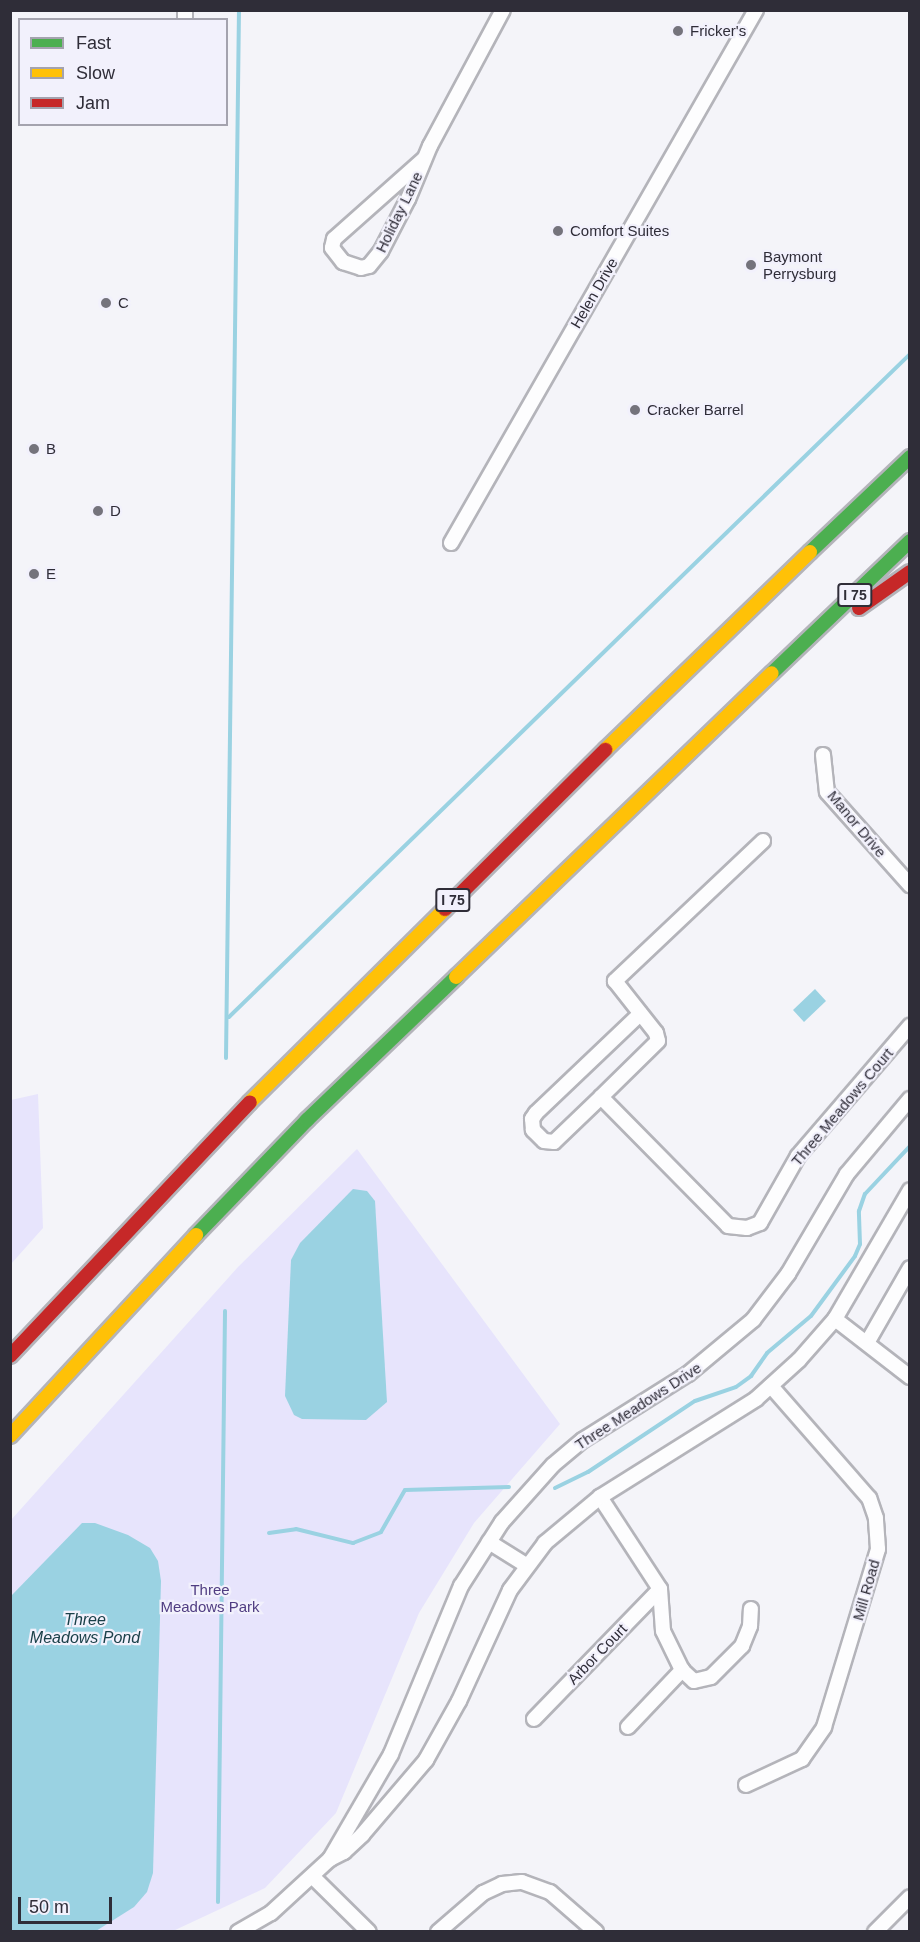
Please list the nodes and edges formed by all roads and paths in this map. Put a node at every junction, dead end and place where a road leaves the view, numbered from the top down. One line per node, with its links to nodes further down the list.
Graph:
1 (503, 10): 3 (street, Holiday Lane)
2 (756, 10): 6 (street, Helen Drive)
3 (424, 159): 3 (street, Holiday Lane)
4 (909, 457): 20 (highway, I 75)
5 (909, 541): 8 (highway, I 75)
6 (451, 543)
7 (909, 572): 8 (highway)
8 (801, 649): 23 (highway, I 75)
9 (823, 755): 11 (street, Manor Drive)
10 (763, 841): 12 (street)
11 (909, 885)
12 (640, 1014): 14 (street); 14 (street)
13 (909, 1026): 14 (street, Three Meadows Court)
14 (601, 1097)
15 (909, 1100): 25 (street, Three Meadows Drive)
16 (909, 1190): 18 (street, Three Meadows Drive)
17 (909, 1268): 19 (street)
18 (835, 1319): 19 (street); 22 (street, Three Meadows Drive)
19 (867, 1343): 21 (street)
20 (10, 1356)
21 (909, 1377)
22 (771, 1386): 24 (street, Three Meadows Drive); 32 (street, Mill Road)
23 (10, 1436)
24 (600, 1497): 26 (street, Three Meadows Drive); 27 (street)
25 (489, 1542): 26 (street); 33 (street, Three Meadows Drive)
26 (526, 1565): 33 (street, Three Meadows Drive)
27 (660, 1589): 29 (street); 30 (street, Arbor Court)
28 (751, 1609): 29 (street)
29 (682, 1670): 31 (street)
30 (534, 1719)
31 (628, 1727)
32 (746, 1785)
33 (330, 1859): 34 (street, Three Meadows Drive)
34 (313, 1877): 36 (street, Three Meadows Drive); 37 (street)
35 (909, 1897): 40 (street)
36 (238, 1932)
37 (369, 1932)
38 (438, 1932): 39 (street)
39 (596, 1932)
40 (875, 1932)

